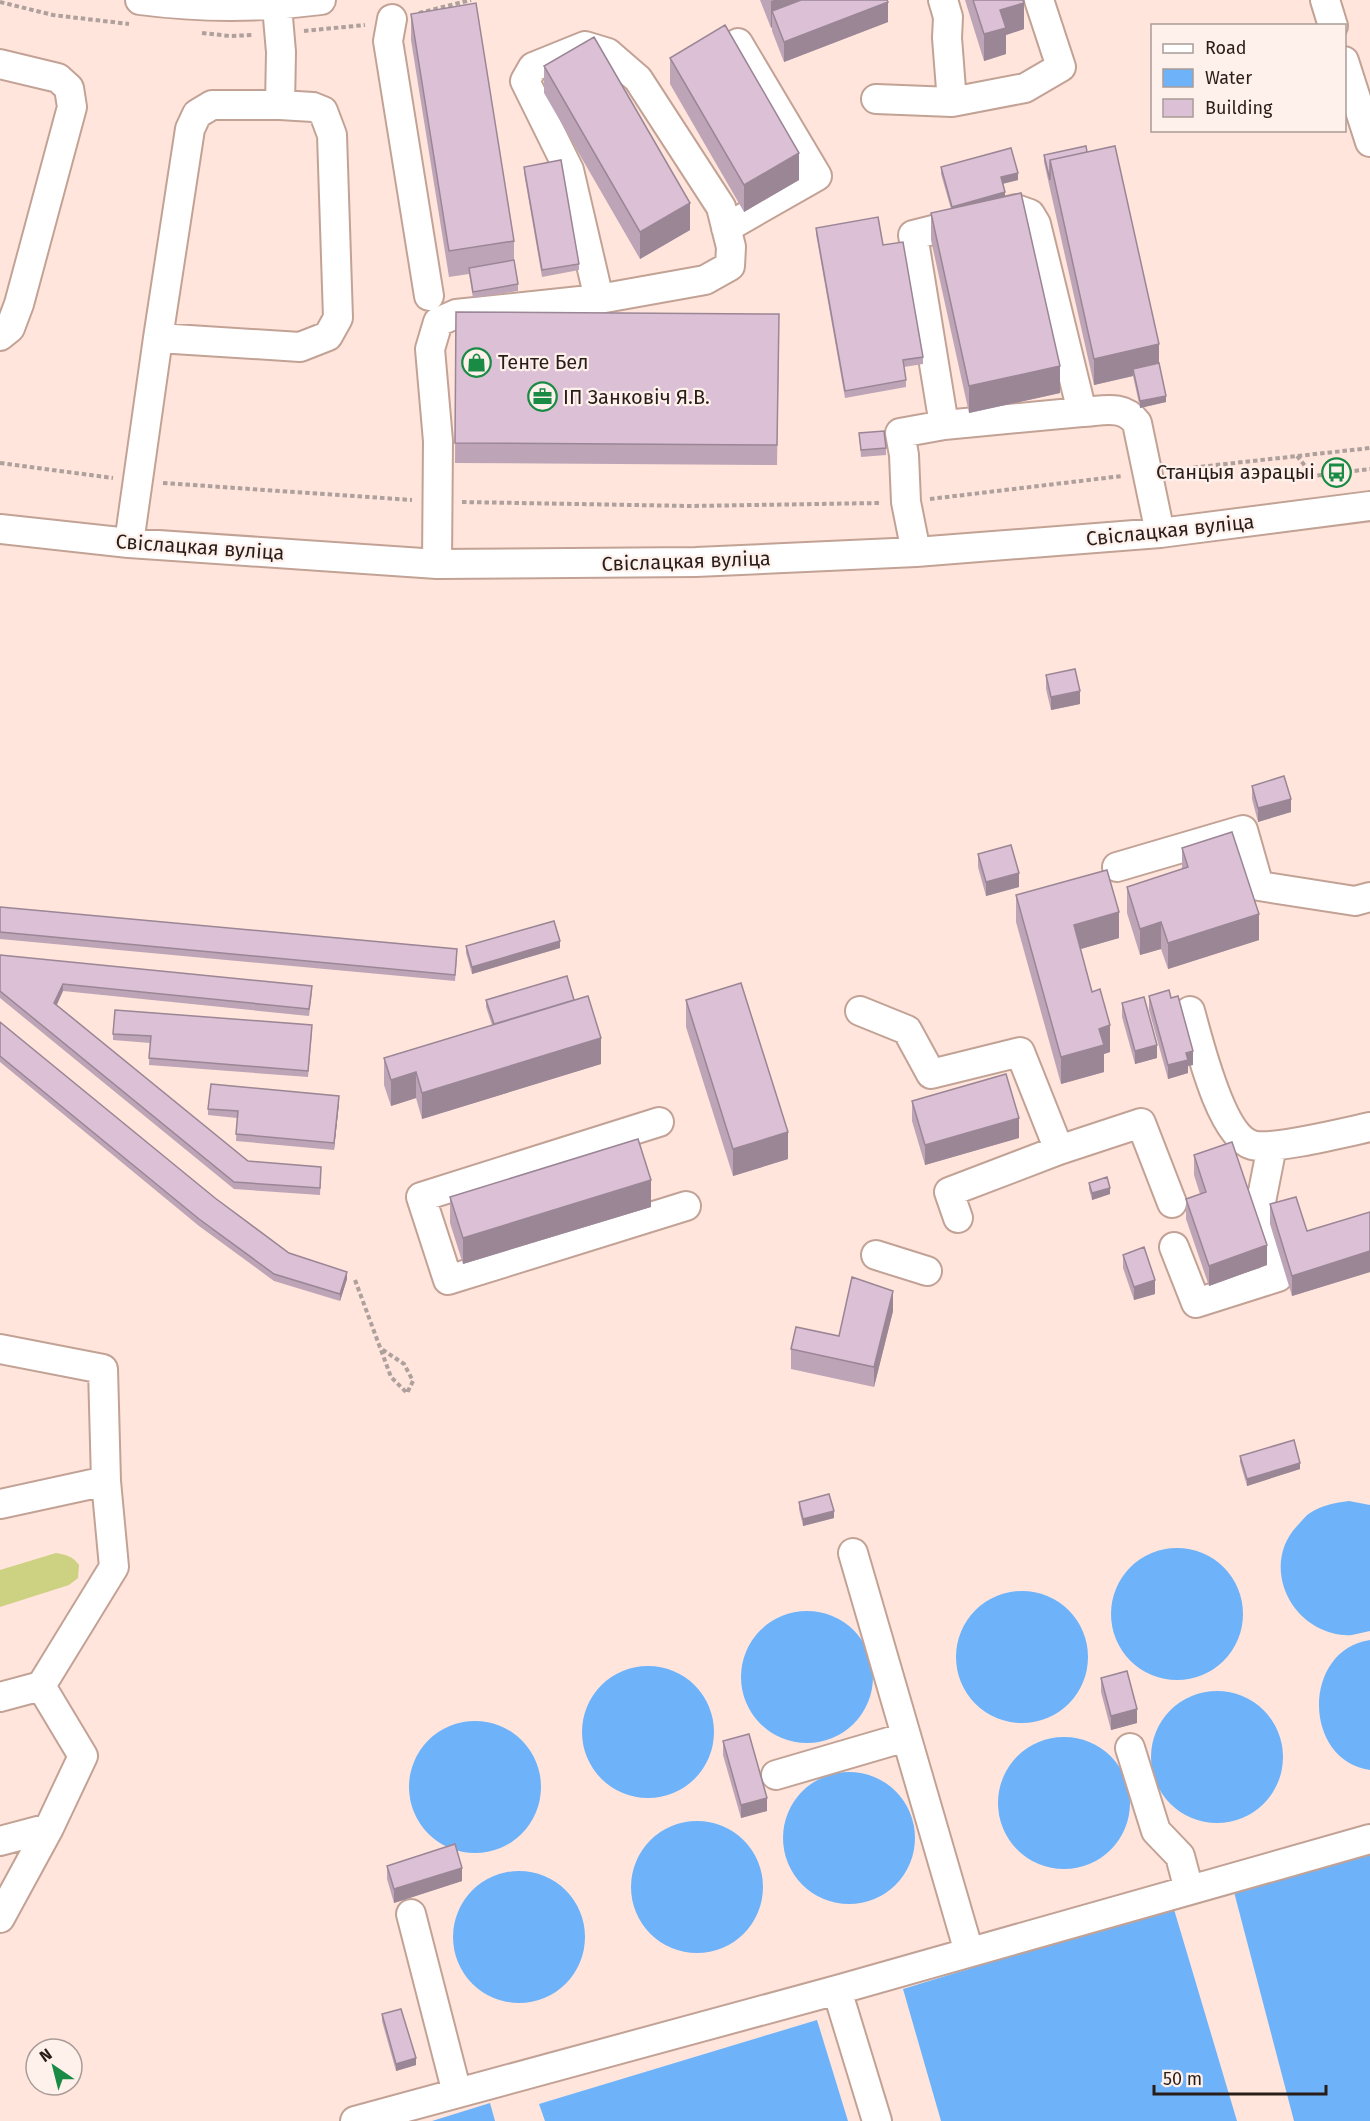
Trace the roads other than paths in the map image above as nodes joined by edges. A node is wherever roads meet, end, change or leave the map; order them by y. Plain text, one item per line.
1 (140, 0) edge
2 (321, 0) edge
3 (943, 0) edge
4 (1039, 0) edge
5 (1325, 0) edge
6 (277, 6) junction
7 (392, 19) dead end
8 (1332, 24) edge
9 (738, 43) edge
10 (0, 64) edge
11 (1346, 67) edge
12 (876, 99) dead end
13 (952, 102) junction
14 (280, 105) junction
15 (1370, 142) edge
16 (726, 228) junction
17 (429, 296) dead end
18 (599, 299) junction
19 (0, 336) edge
20 (158, 338) junction
21 (1082, 412) junction
22 (944, 425) junction
23 (1370, 506) edge
24 (0, 529) edge
25 (1160, 533) junction
26 (129, 543) junction
27 (916, 552) junction
28 (437, 564) junction
29 (1117, 867) dead end
30 (1370, 897) edge
31 (860, 1011) dead end
32 (1190, 1011) dead end
33 (659, 1122) dead end
34 (1370, 1127) edge
35 (1337, 1133) junction
36 (1272, 1146) junction
37 (1370, 1149) edge
38 (1059, 1150) junction
39 (1172, 1203) dead end
40 (686, 1206) dead end
41 (958, 1218) dead end
42 (1174, 1247) dead end
43 (876, 1256) dead end
44 (927, 1271) dead end
45 (0, 1349) edge
46 (106, 1481) junction
47 (0, 1504) edge
48 (853, 1553) dead end
49 (41, 1686) junction
50 (0, 1697) edge
51 (906, 1737) junction
52 (1130, 1748) dead end
53 (776, 1775) dead end
54 (49, 1828) junction
55 (1370, 1839) edge
56 (0, 1841) edge
57 (1190, 1890) junction
58 (411, 1914) dead end
59 (0, 1918) edge
60 (969, 1952) junction
61 (837, 1990) junction
62 (457, 2093) junction
63 (355, 2121) edge
64 (877, 2121) edge

1 - 6 street
2 - 6 street
3 - 13 street
4 - 13 street
5 - 8 street
6 - 14 street
7 - 17 street
9 - 16 street
10 - 19 street
11 - 15 street
12 - 13 street
14 - 20 street
14 - 20 street
16 - 18 street
16 - 18 street
18 - 28 street
20 - 26 street
21 - 22 street
21 - 22 street
21 - 25 street
22 - 27 street
23 - 25 street, Свіслацкая вуліца
24 - 26 street, Свіслацкая вуліца
25 - 27 street, Свіслацкая вуліца
26 - 28 street, Свіслацкая вуліца
27 - 28 street, Свіслацкая вуліца
29 - 30 street
31 - 38 street
32 - 36 street
33 - 40 street
34 - 35 street
35 - 36 street
35 - 37 street
36 - 42 street
38 - 39 street
38 - 41 street
43 - 44 street
45 - 46 street
46 - 47 street
46 - 49 street
48 - 51 street
49 - 50 street
49 - 54 street
51 - 53 street
51 - 60 street
52 - 57 street
54 - 56 street
54 - 59 street
55 - 57 street
57 - 60 street
58 - 62 street
60 - 61 street
61 - 62 street
61 - 64 street
62 - 63 street

